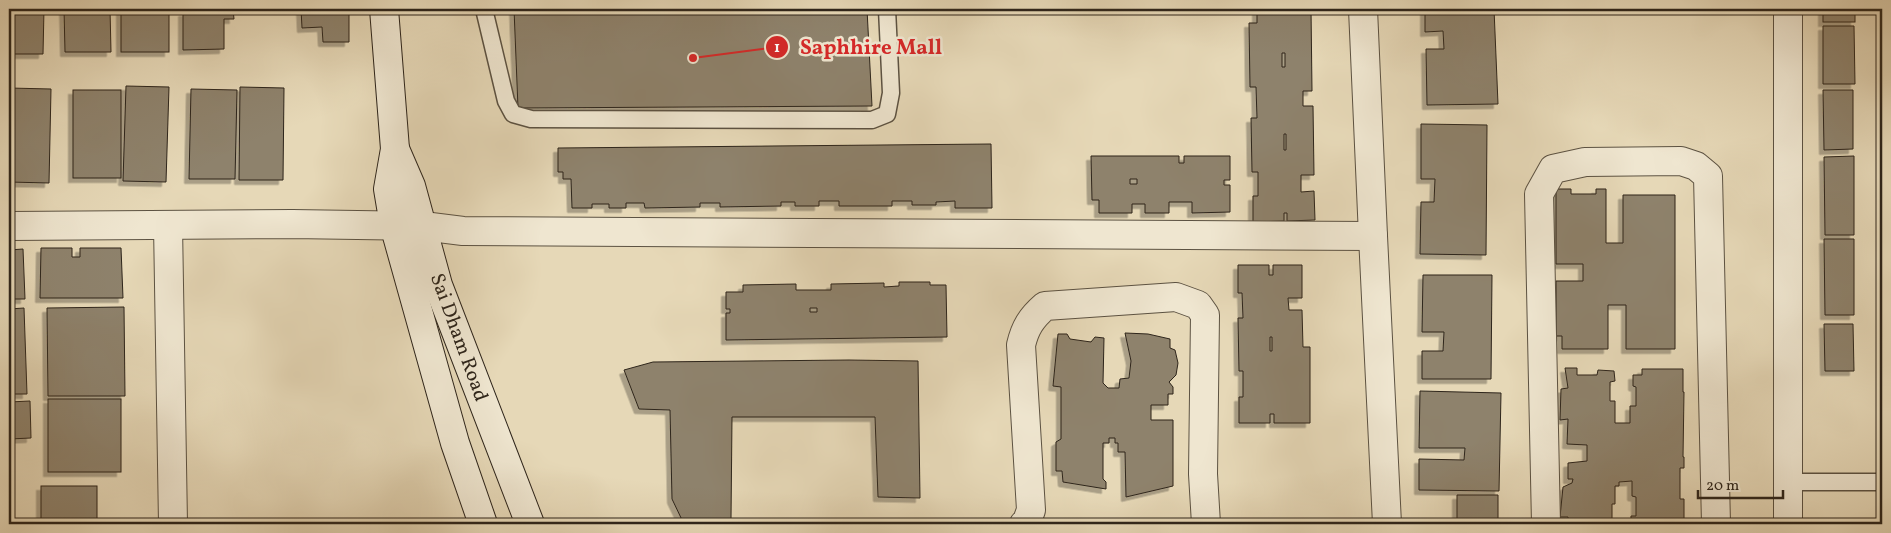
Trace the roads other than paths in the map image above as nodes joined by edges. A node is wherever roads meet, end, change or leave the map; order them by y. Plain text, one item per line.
1 (384, 9) edge
2 (484, 9) edge
3 (887, 9) edge
4 (1363, 9) edge
5 (1788, 9) edge
6 (395, 149) junction
7 (168, 225) junction
8 (394, 225) junction
9 (9, 226) edge
10 (423, 226) junction
11 (1373, 236) junction
12 (1788, 482) junction
13 (1882, 482) edge
14 (173, 524) edge
15 (483, 524) edge
16 (530, 524) edge
17 (1024, 524) edge
18 (1206, 524) edge
19 (1387, 524) edge
20 (1546, 524) edge
21 (1716, 524) edge
22 (1788, 524) edge

1 - 6 street, Sai Dham Road
2 - 3 lane
4 - 11 street
5 - 12 street
6 - 8 street, Sai Dham Road
6 - 10 street, Sai Dham Road
7 - 8 street
7 - 9 street
7 - 14 street
8 - 10 street
8 - 15 street, Sai Dham Road
10 - 11 street
10 - 16 street, Sai Dham Road
11 - 19 street
12 - 13 lane
12 - 22 street
17 - 18 street
20 - 21 street

